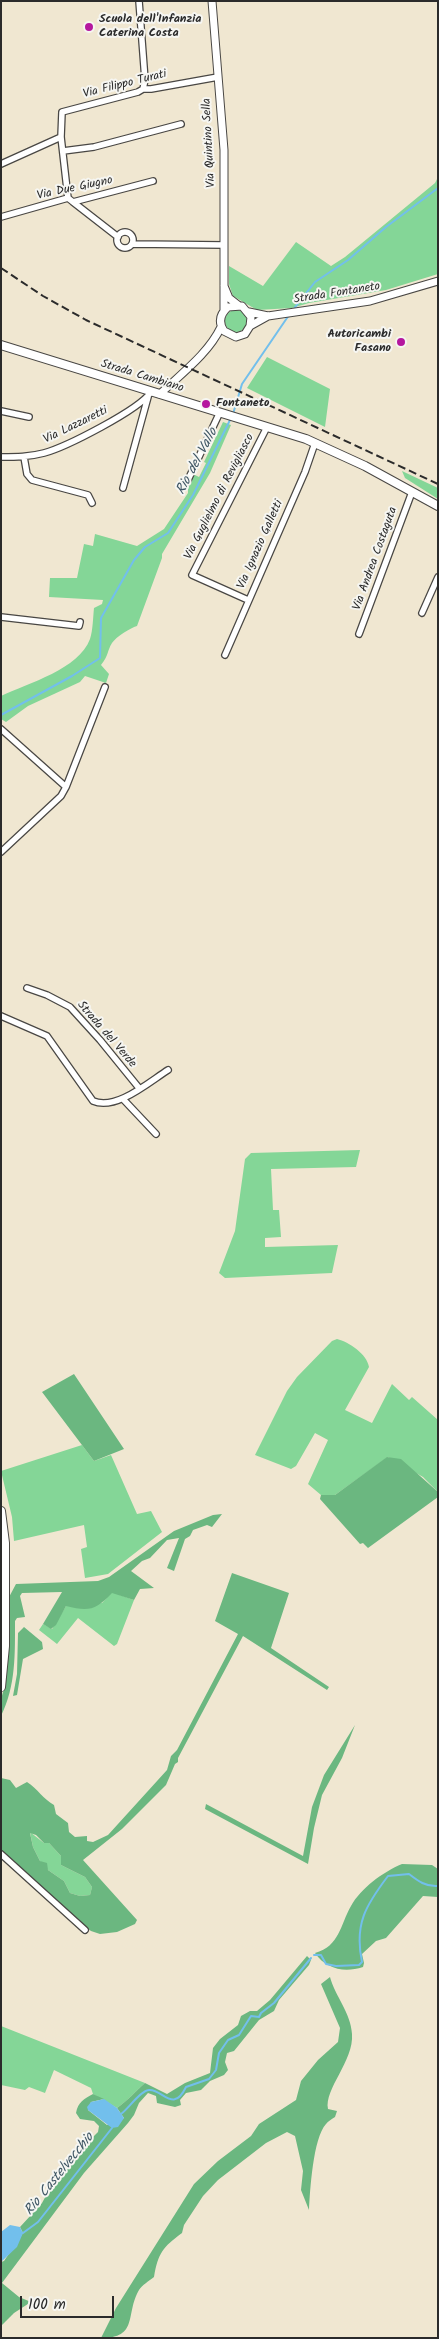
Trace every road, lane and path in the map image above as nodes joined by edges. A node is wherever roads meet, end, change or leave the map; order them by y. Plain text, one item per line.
1 (138, 1) edge
2 (212, 1) edge
3 (218, 77) junction
4 (143, 88) junction
5 (181, 124) dead end
6 (60, 137) junction
7 (63, 151) junction
8 (1, 164) edge
9 (153, 181) dead end
10 (70, 200) junction
11 (1, 217) edge
12 (118, 237) junction
13 (132, 244) junction
14 (224, 245) junction
15 (438, 281) edge
16 (223, 284) junction
17 (238, 305) junction
18 (224, 311) junction
19 (249, 312) junction
20 (268, 316) junction
21 (250, 326) junction
22 (221, 327) junction
23 (232, 336) junction
24 (1, 345) edge
25 (208, 348) junction
26 (149, 394) junction
27 (160, 394) junction
28 (1, 411) edge
29 (222, 413) junction
30 (28, 416) dead end
31 (267, 427) junction
32 (315, 443) junction
33 (1, 457) edge
34 (24, 457) junction
35 (187, 482) dead end
36 (123, 488) dead end
37 (412, 492) junction
38 (92, 503) dead end
39 (438, 506) edge
40 (438, 577) edge
41 (248, 600) junction
42 (422, 613) dead end
43 (1, 617) edge
44 (80, 622) dead end
45 (360, 634) dead end
46 (225, 655) dead end
47 (104, 688) dead end
48 (1, 729) edge
49 (66, 786) junction
50 (1, 852) edge
51 (27, 988) dead end
52 (1, 1016) edge
53 (168, 1070) dead end
54 (139, 1088) junction
55 (123, 1099) junction
56 (156, 1134) dead end
57 (1, 1510) edge
58 (1, 1687) edge
59 (1, 1854) edge
60 (85, 1930) dead end

1 - 4 street
2 - 3 street, Via Quintino Sella
3 - 4 street, Via Filippo Turati
3 - 14 street, Via Quintino Sella
4 - 6 street, Via Filippo Turati
5 - 7 street
6 - 7 street
6 - 8 street
7 - 10 street
9 - 10 street, Via Due Giugno
10 - 11 street, Via Due Giugno
10 - 12 street
12 - 13 street
12 - 13 street
13 - 14 street
14 - 16 street, Via Quintino Sella
15 - 20 street, Strada Fontaneto
16 - 17 street
16 - 18 street, Via Quintino Sella
17 - 18 street
17 - 19 street
18 - 22 street
19 - 20 street, Strada Fontaneto
19 - 21 street
20 - 21 street, Strada Fontaneto
21 - 23 street
22 - 23 street
22 - 25 street
23 - 25 street
24 - 26 main road, Strada Cambiano
25 - 27 street
26 - 27 main road, Strada Cambiano
26 - 34 street, Via Lazzaretti
26 - 36 street
27 - 29 main road, Strada Cambiano
28 - 30 street
29 - 31 main road, Strada Cambiano
29 - 35 street
31 - 32 main road, Strada Cambiano
31 - 41 street, Via Guglielmo di Revigliasco
32 - 37 main road, Strada Cambiano
32 - 41 street, Via Ignazio Galletti
33 - 34 street, Via Lazzaretti
34 - 38 street
37 - 39 main road, Strada Cambiano
37 - 45 street, Via Andrea Costaguta
40 - 42 street
41 - 46 street, Via Ignazio Galletti
43 - 44 street
47 - 49 street
48 - 49 street
49 - 50 street
51 - 54 street, Strada del Verde
52 - 55 street
53 - 54 street
54 - 55 street
55 - 56 street
57 - 58 main road
59 - 60 street

